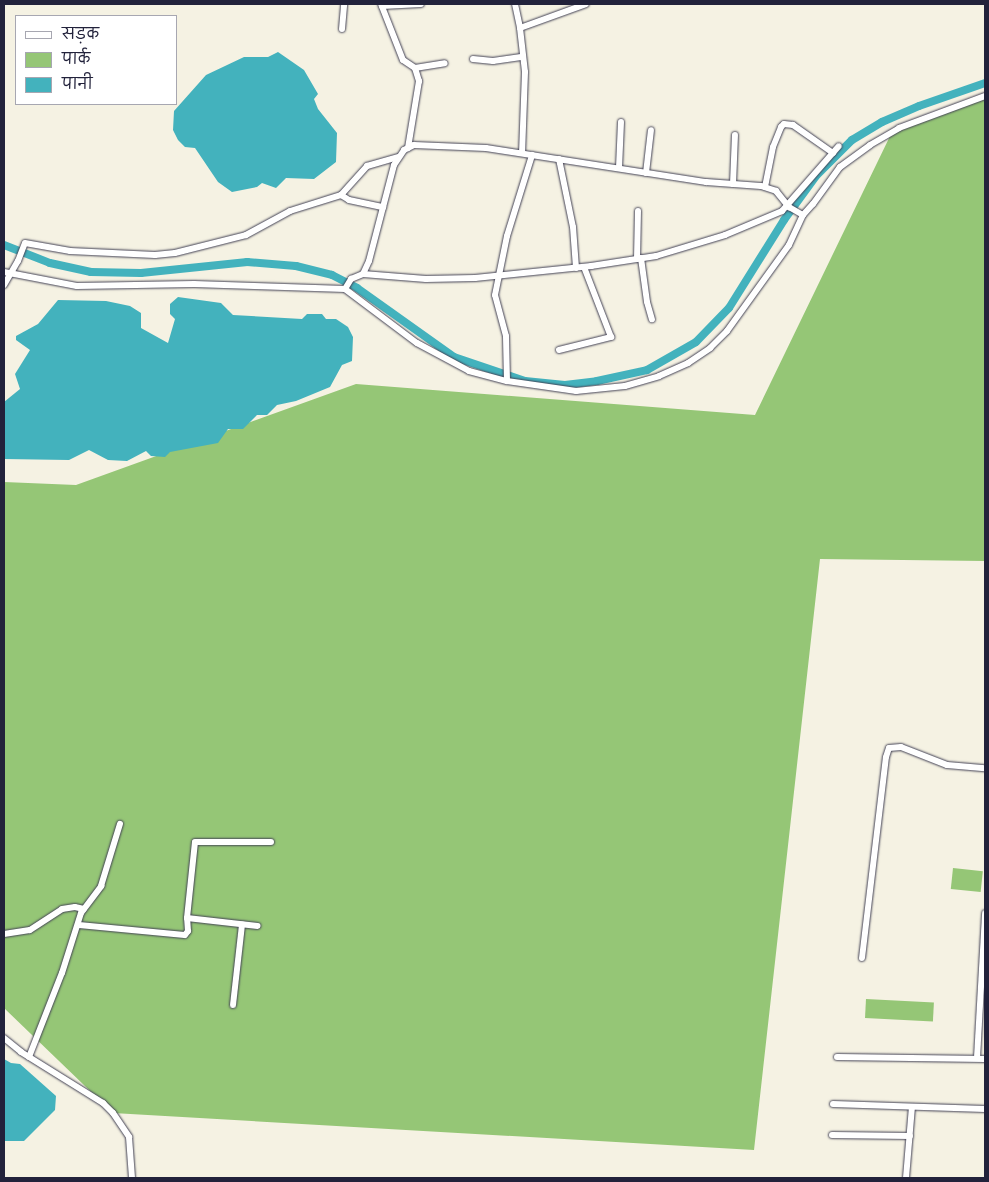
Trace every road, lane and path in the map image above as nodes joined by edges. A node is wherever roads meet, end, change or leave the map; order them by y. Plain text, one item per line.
1 (344, 4) edge
2 (421, 4) edge
3 (515, 4) edge
4 (586, 4) edge
5 (381, 5) edge
6 (520, 28) junction
7 (342, 29) dead end
8 (523, 57) junction
9 (473, 59) dead end
10 (445, 63) dead end
11 (415, 68) junction
12 (985, 96) edge
13 (621, 122) dead end
14 (651, 130) dead end
15 (735, 135) dead end
16 (839, 146) dead end
17 (408, 148) junction
18 (522, 153) junction
19 (833, 153) junction
20 (532, 155) junction
21 (398, 157) junction
22 (559, 159) junction
23 (619, 168) junction
24 (646, 173) junction
25 (733, 184) junction
26 (765, 187) junction
27 (341, 195) junction
28 (383, 207) junction
29 (790, 207) junction
30 (638, 211) dead end
31 (803, 215) junction
32 (639, 259) junction
33 (584, 267) junction
34 (576, 268) junction
35 (4, 272) edge
36 (12, 274) junction
37 (363, 274) junction
38 (498, 276) junction
39 (4, 284) edge
40 (347, 285) junction
41 (652, 320) dead end
42 (559, 350) dead end
43 (507, 377) junction
44 (985, 768) edge
45 (120, 824) dead end
46 (271, 842) dead end
47 (84, 909) junction
48 (985, 913) edge
49 (187, 918) junction
50 (79, 925) junction
51 (242, 925) junction
52 (258, 926) dead end
53 (4, 934) edge
54 (862, 958) dead end
55 (233, 1005) dead end
56 (4, 1038) edge
57 (29, 1057) junction
58 (837, 1057) dead end
59 (977, 1058) junction
60 (985, 1059) edge
61 (833, 1104) dead end
62 (912, 1107) junction
63 (985, 1109) edge
64 (832, 1135) dead end
65 (910, 1136) junction
66 (132, 1178) edge
67 (906, 1178) edge

1 - 7 street
2 - 5 street
3 - 6 street
4 - 6 street
5 - 11 street
6 - 8 street
8 - 9 street
8 - 18 street
10 - 11 street
11 - 17 street
12 - 31 street
13 - 23 street
14 - 24 street
15 - 25 street
16 - 19 street
17 - 18 street
17 - 21 street
18 - 20 street
19 - 26 street
19 - 29 street
20 - 22 street
20 - 38 street
21 - 27 street
21 - 28 street
22 - 23 street
22 - 34 street
23 - 24 street
24 - 25 street
25 - 26 street
26 - 29 street
27 - 28 street
27 - 36 street
28 - 37 street
29 - 31 street
29 - 32 street
30 - 32 street
31 - 43 street
32 - 33 street
32 - 41 street
33 - 34 street
33 - 42 street
34 - 38 street
35 - 36 street
36 - 39 street
36 - 40 street
37 - 38 street
37 - 40 street
38 - 43 street
40 - 43 street
44 - 54 street
45 - 47 street
46 - 49 street
47 - 50 street
47 - 53 street
48 - 59 street
49 - 50 street
49 - 51 street
50 - 57 street
51 - 52 street
51 - 55 street
56 - 57 street
57 - 66 street
58 - 59 street
59 - 60 street
61 - 62 street
62 - 63 street
62 - 65 street
64 - 65 street
65 - 67 street

